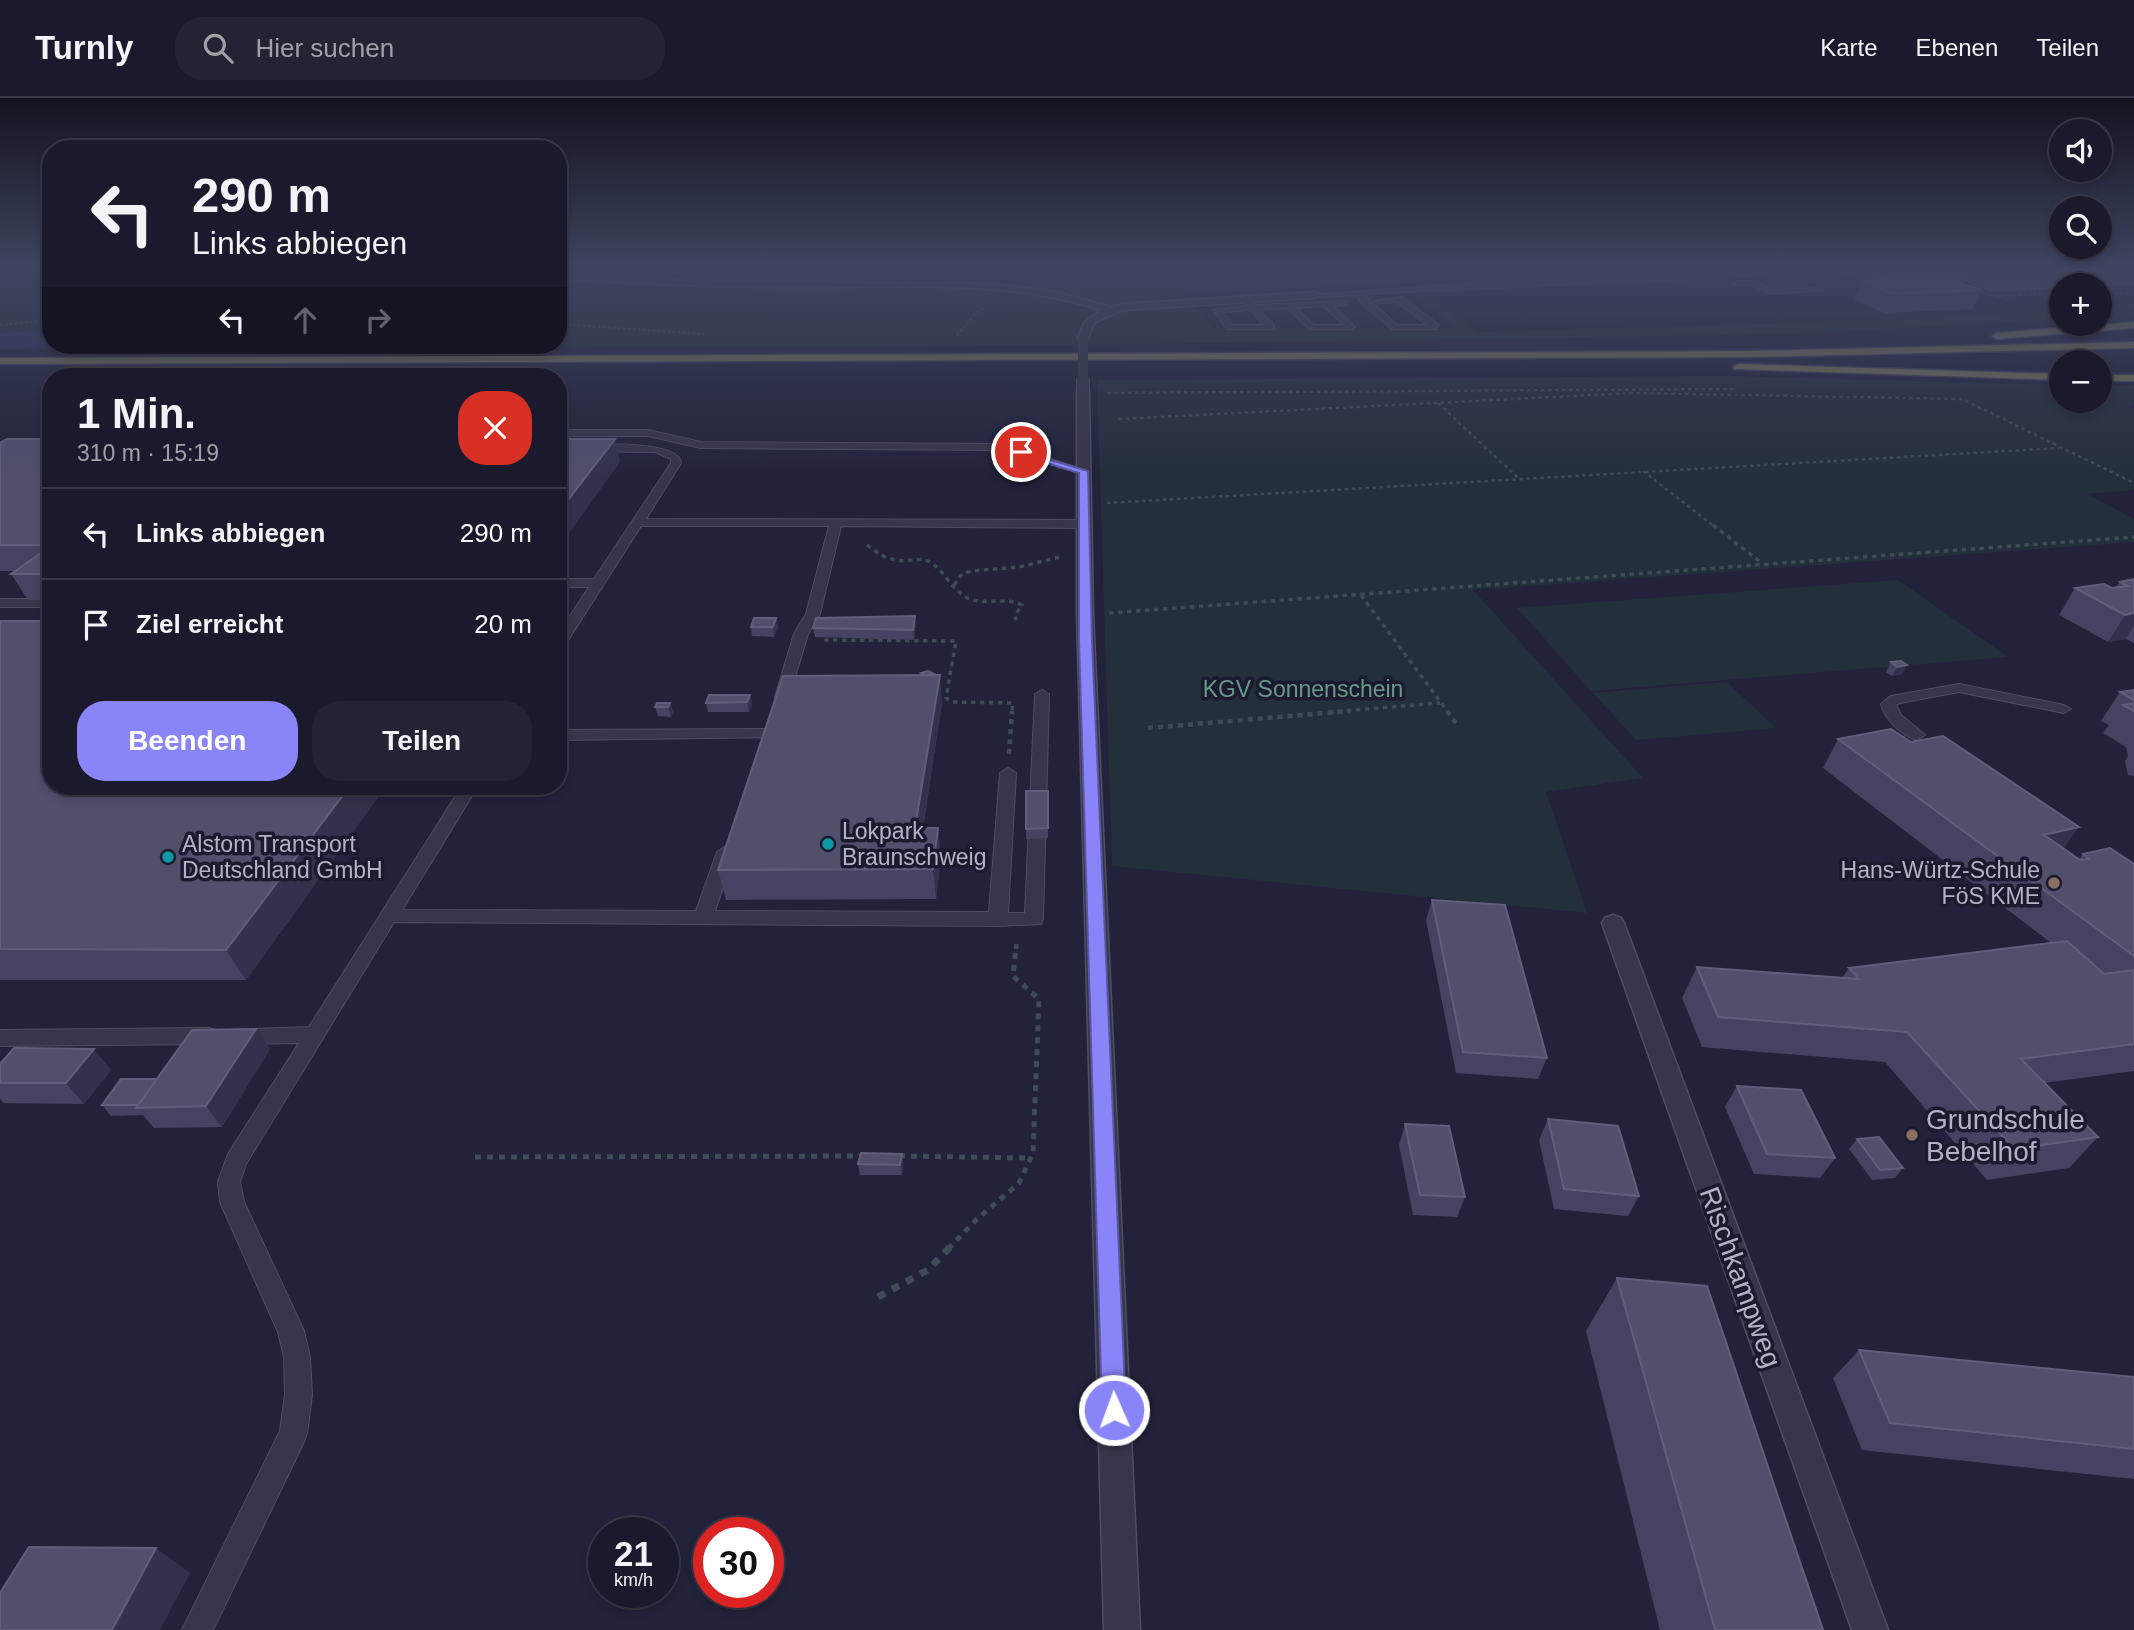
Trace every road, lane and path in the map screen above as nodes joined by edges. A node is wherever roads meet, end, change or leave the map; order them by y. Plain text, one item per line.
1 (1083, 336) edge
2 (1984, 336) edge
3 (2134, 345) edge
4 (1591, 355) junction
5 (2134, 355) edge
6 (0, 361) edge
7 (1662, 364) junction
8 (1716, 366) dead end
9 (1730, 367) dead end
10 (567, 369) edge
11 (0, 372) edge
12 (42, 372) edge
13 (2049, 377) edge
14 (2112, 378) edge
15 (2134, 378) edge
16 (1740, 389) dead end
17 (1083, 392) junction
18 (1914, 393) dead end
19 (1967, 394) dead end
20 (1438, 403) junction
21 (1119, 419) dead end
22 (567, 433) edge
23 (567, 447) edge
24 (2060, 448) junction
25 (1083, 471) junction
26 (1643, 471) junction
27 (1519, 479) junction
28 (2134, 483) edge
29 (1083, 514) junction
30 (636, 522) junction
31 (836, 523) junction
32 (2134, 537) edge
33 (830, 547) junction
34 (1084, 557) junction
35 (1763, 565) junction
36 (567, 583) edge
37 (598, 583) junction
38 (954, 585) junction
39 (1361, 595) junction
40 (0, 603) edge
41 (42, 603) edge
42 (1085, 614) junction
43 (1016, 621) dead end
44 (567, 626) edge
45 (800, 640) junction
46 (933, 693) edge
47 (947, 693) junction
48 (1042, 694) dead end
49 (1440, 703) junction
50 (2064, 709) dead end
51 (773, 722) junction
52 (1459, 727) dead end
53 (1147, 728) dead end
54 (567, 734) edge
55 (1917, 735) dead end
56 (762, 752) edge
57 (1007, 773) joint
58 (464, 795) edge
59 (730, 842) edge
60 (388, 916) junction
61 (703, 918) junction
62 (998, 920) junction
63 (1018, 920) junction
64 (1613, 923) dead end
65 (313, 1035) junction
66 (0, 1038) edge
67 (872, 1156) edge
68 (885, 1156) edge
69 (475, 1157) dead end
70 (1031, 1158) junction
71 (878, 1297) dead end
72 (197, 1630) edge
73 (1122, 1630) edge
74 (1870, 1630) edge

1 - 17 street, bridge
2 - 4 highway
3 - 4 highway
4 - 6 highway
5 - 7 highway
7 - 8 highway
7 - 10 highway
9 - 13 highway
11 - 12 highway
14 - 15 highway
16 - 17 path
17 - 25 street
18 - 19 path
20 - 21 path
20 - 24 path
20 - 27 path
22 - 25 lane
23 - 30 lane
24 - 26 path
24 - 28 path
25 - 29 street
26 - 27 path
26 - 35 path
27 - 29 path
29 - 31 lane
29 - 34 street
30 - 31 lane
30 - 37 lane
31 - 33 lane
32 - 35 path
33 - 38 path
33 - 45 lane
34 - 38 path
34 - 42 street
35 - 39 path
36 - 37 lane
37 - 44 lane
38 - 43 path
39 - 42 path
39 - 49 path
40 - 41 lane
42 - 73 street
45 - 47 path
45 - 51 lane
46 - 47 path
47 - 57 path
48 - 63 lane
49 - 52 path
49 - 53 path
50 - 55 lane
51 - 54 lane
51 - 56 lane
57 - 62 lane
58 - 60 lane
59 - 61 lane
60 - 61 lane
60 - 65 lane
61 - 62 lane
62 - 63 lane
63 - 70 path
64 - 74 street, Rischkampweg
65 - 66 lane
65 - 72 lane
67 - 69 path
68 - 70 path
70 - 71 path

